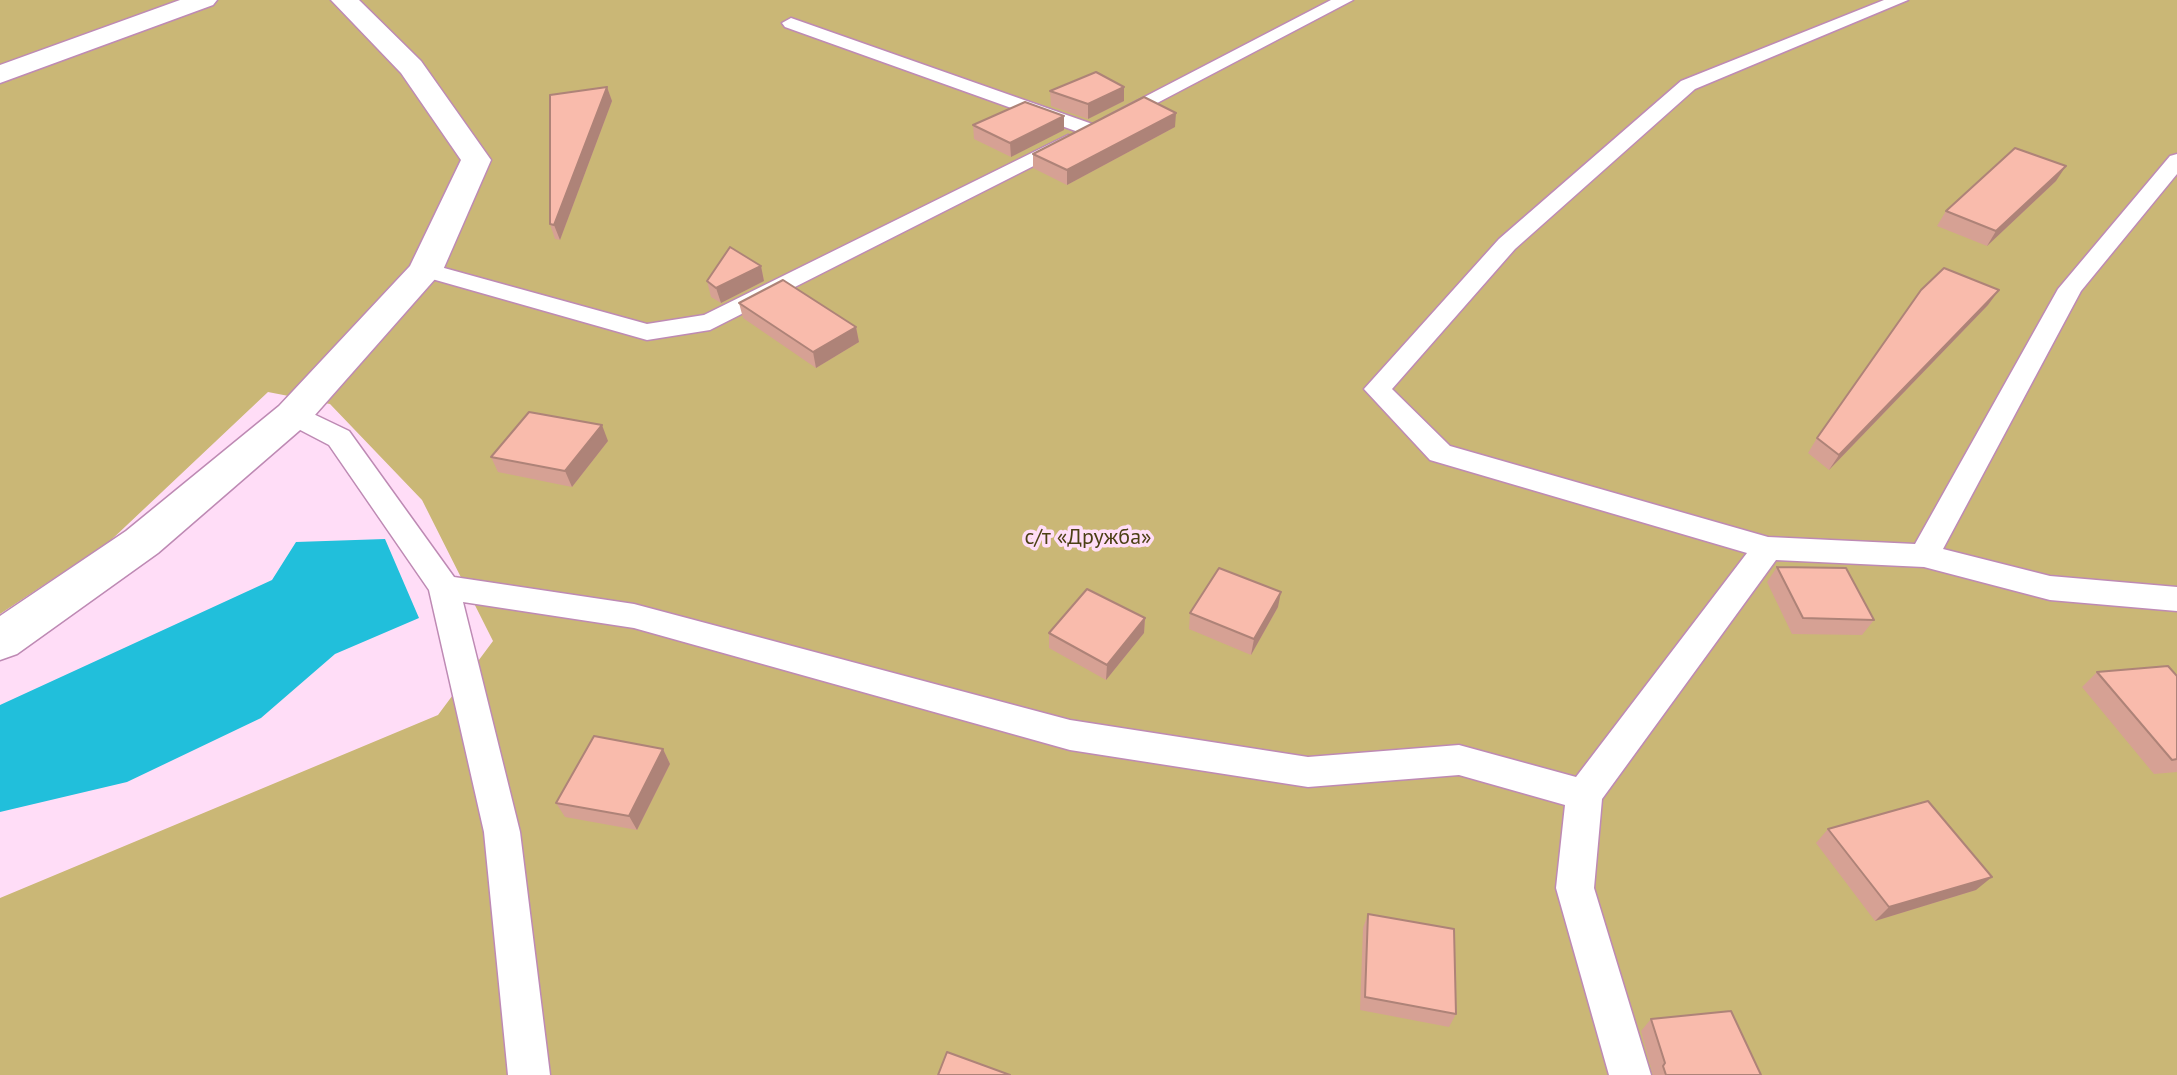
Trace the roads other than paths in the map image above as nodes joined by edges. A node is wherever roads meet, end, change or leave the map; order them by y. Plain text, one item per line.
1 (344, 0) edge
2 (1344, 0) edge
3 (1899, 0) edge
4 (189, 1) edge
5 (791, 23) dead end
6 (0, 75) edge
7 (1091, 130) junction
8 (2177, 160) edge
9 (426, 270) junction
10 (293, 415) junction
11 (1768, 548) junction
12 (1924, 556) junction
13 (444, 587) junction
14 (2177, 599) edge
15 (0, 641) edge
16 (1584, 795) junction
17 (529, 1075) edge
18 (1630, 1075) edge

1 - 9 street
2 - 7 lane
3 - 11 lane
4 - 6 street
5 - 7 lane
7 - 9 lane
8 - 12 lane
9 - 10 street
10 - 13 lane
10 - 15 street
11 - 12 lane
11 - 16 lane
12 - 14 lane
13 - 16 lane
13 - 17 lane
16 - 18 lane

